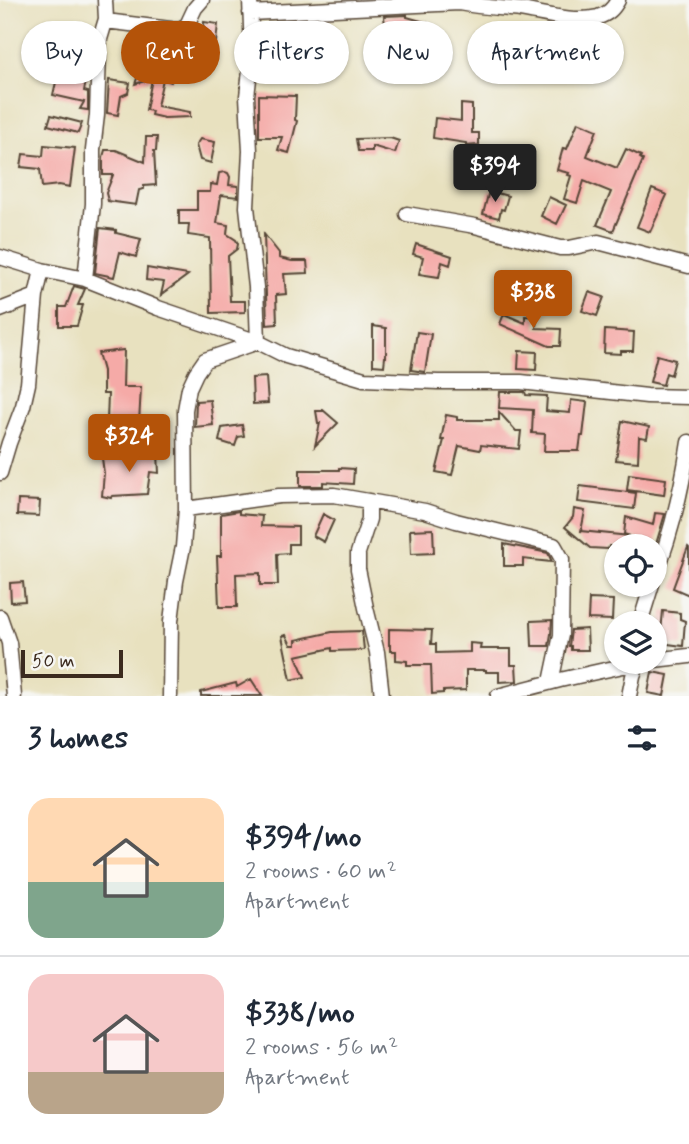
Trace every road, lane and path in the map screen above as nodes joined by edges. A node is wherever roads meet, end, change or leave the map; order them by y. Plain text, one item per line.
1 (104, 0) edge
2 (202, 0) edge
3 (618, 0) edge
4 (250, 7) edge
5 (106, 21) edge
6 (107, 21) edge
7 (98, 84) edge
8 (407, 214) dead end
9 (0, 257) edge
10 (689, 265) edge
11 (42, 270) junction
12 (85, 279) junction
13 (36, 296) junction
14 (0, 310) edge
15 (258, 342) junction
16 (689, 397) edge
17 (689, 442) edge
18 (0, 473) edge
19 (369, 500) junction
20 (186, 509) junction
21 (667, 543) edge
22 (0, 617) edge
23 (689, 656) edge
24 (667, 659) edge
25 (604, 670) edge
26 (634, 674) edge
27 (551, 682) junction
28 (505, 695) edge
29 (14, 696) edge
30 (170, 696) edge
31 (382, 696) edge
32 (629, 696) edge

1 - 5 street
2 - 6 street
3 - 4 street
4 - 15 street
7 - 12 street
8 - 10 street
9 - 11 street
11 - 12 street
11 - 13 street
12 - 15 street
13 - 14 street
13 - 18 street
15 - 16 street
15 - 20 street
17 - 21 street
19 - 20 street
19 - 27 street
19 - 31 street
20 - 30 street
22 - 29 street
23 - 24 street
25 - 27 street
26 - 32 street
27 - 28 street

